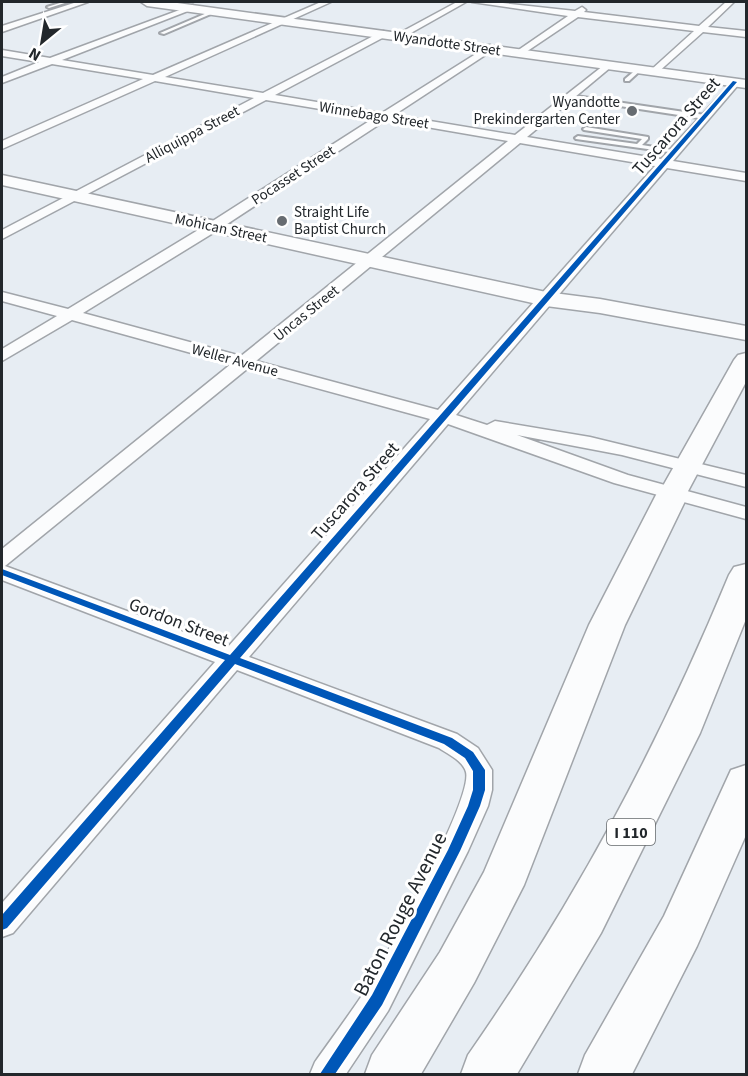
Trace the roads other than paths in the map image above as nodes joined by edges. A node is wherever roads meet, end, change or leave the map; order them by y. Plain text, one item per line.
1 (66, 2) edge
2 (84, 2) edge
3 (147, 2) edge
4 (327, 2) edge
5 (462, 2) edge
6 (476, 2) edge
7 (596, 2) edge
8 (730, 2) edge
9 (188, 5) edge
10 (49, 8) dead end
11 (216, 11) junction
12 (577, 14) junction
13 (284, 20) junction
14 (2, 29) edge
15 (701, 29) junction
16 (162, 33) dead end
17 (383, 34) junction
18 (747, 34) edge
19 (399, 36) junction
20 (490, 48) junction
21 (520, 52) junction
22 (2, 53) edge
23 (49, 61) junction
24 (608, 64) junction
25 (640, 69) junction
26 (656, 71) junction
27 (151, 78) junction
28 (2, 80) edge
29 (627, 80) dead end
30 (741, 83) edge
31 (262, 97) junction
32 (569, 97) junction
33 (383, 117) junction
34 (705, 117) junction
35 (586, 129) dead end
36 (578, 138) dead end
37 (518, 139) junction
38 (2, 145) edge
39 (639, 145) junction
40 (671, 157) junction
41 (747, 177) edge
42 (2, 180) edge
43 (76, 196) junction
44 (213, 226) junction
45 (2, 235) edge
46 (370, 261) junction
47 (2, 296) edge
48 (546, 299) junction
49 (67, 314) junction
50 (747, 333) edge
51 (747, 354) edge
52 (2, 356) edge
53 (747, 360) edge
54 (245, 363) junction
55 (442, 417) junction
56 (468, 424) junction
57 (681, 480) junction
58 (747, 481) edge
59 (747, 513) edge
60 (2, 560) edge
61 (2, 572) edge
62 (747, 575) edge
63 (231, 658) junction
64 (475, 762) joint
65 (747, 782) edge
66 (2, 924) edge
67 (327, 1074) edge
68 (392, 1074) edge
69 (487, 1074) edge
70 (604, 1074) edge

1 - 10 lane
2 - 14 street
3 - 9 street, Wyandotte Street
4 - 13 street
5 - 19 street
6 - 12 street
7 - 12 street
8 - 15 street
9 - 11 street, Wyandotte Street
9 - 23 street
11 - 13 street, Wyandotte Street
11 - 16 lane
12 - 15 street
12 - 21 street
13 - 17 street, Wyandotte Street
13 - 27 street
15 - 18 street
15 - 26 street
17 - 19 street, Wyandotte Street
17 - 31 street, Alliquippa Street
19 - 20 street, Wyandotte Street
20 - 21 street, Wyandotte Street
20 - 33 street, Pocasset Street
21 - 24 street, Wyandotte Street
22 - 23 street, Winnebago Street
23 - 27 street, Winnebago Street
23 - 28 street
24 - 25 street, Wyandotte Street
24 - 32 street, Uncas Street
25 - 26 street, Wyandotte Street
25 - 29 lane
26 - 30 street, Wyandotte Street
27 - 31 street, Winnebago Street
27 - 38 street
30 - 34 street, Tuscarora Street
31 - 33 street, Winnebago Street
31 - 43 street, Alliquippa Street
32 - 34 lane
32 - 37 street, Uncas Street
33 - 37 street, Winnebago Street
33 - 44 street, Pocasset Street
34 - 40 street, Tuscarora Street
35 - 39 lane
36 - 39 lane
37 - 40 street, Winnebago Street
37 - 46 street, Uncas Street
39 - 40 lane
40 - 41 street, Winnebago Street
40 - 48 street, Tuscarora Street
42 - 43 street, Mohican Street
43 - 44 street, Mohican Street
43 - 45 street, Alliquippa Street
44 - 46 street, Mohican Street
44 - 49 street, Pocasset Street
46 - 48 street, Mohican Street
46 - 54 street, Uncas Street
47 - 49 street, Weller Avenue
48 - 50 street, Mohican Street
48 - 51 street, Mohican Street
48 - 55 street, Tuscarora Street
49 - 52 street, Pocasset Street
49 - 54 street, Weller Avenue
53 - 57 street
54 - 55 street, Weller Avenue
54 - 60 street, Uncas Street
55 - 56 street, Weller Avenue
55 - 63 street, Tuscarora Street
56 - 57 street, Weller Avenue
56 - 57 street, Weller Avenue
57 - 58 street, Weller Avenue
57 - 59 street, Weller Avenue
57 - 68 highway
61 - 63 street, Gordon Street
62 - 69 highway, I 110
63 - 64 street, Gordon Street
63 - 66 street, Tuscarora Street
64 - 67 street, Baton Rouge Avenue
65 - 70 highway

